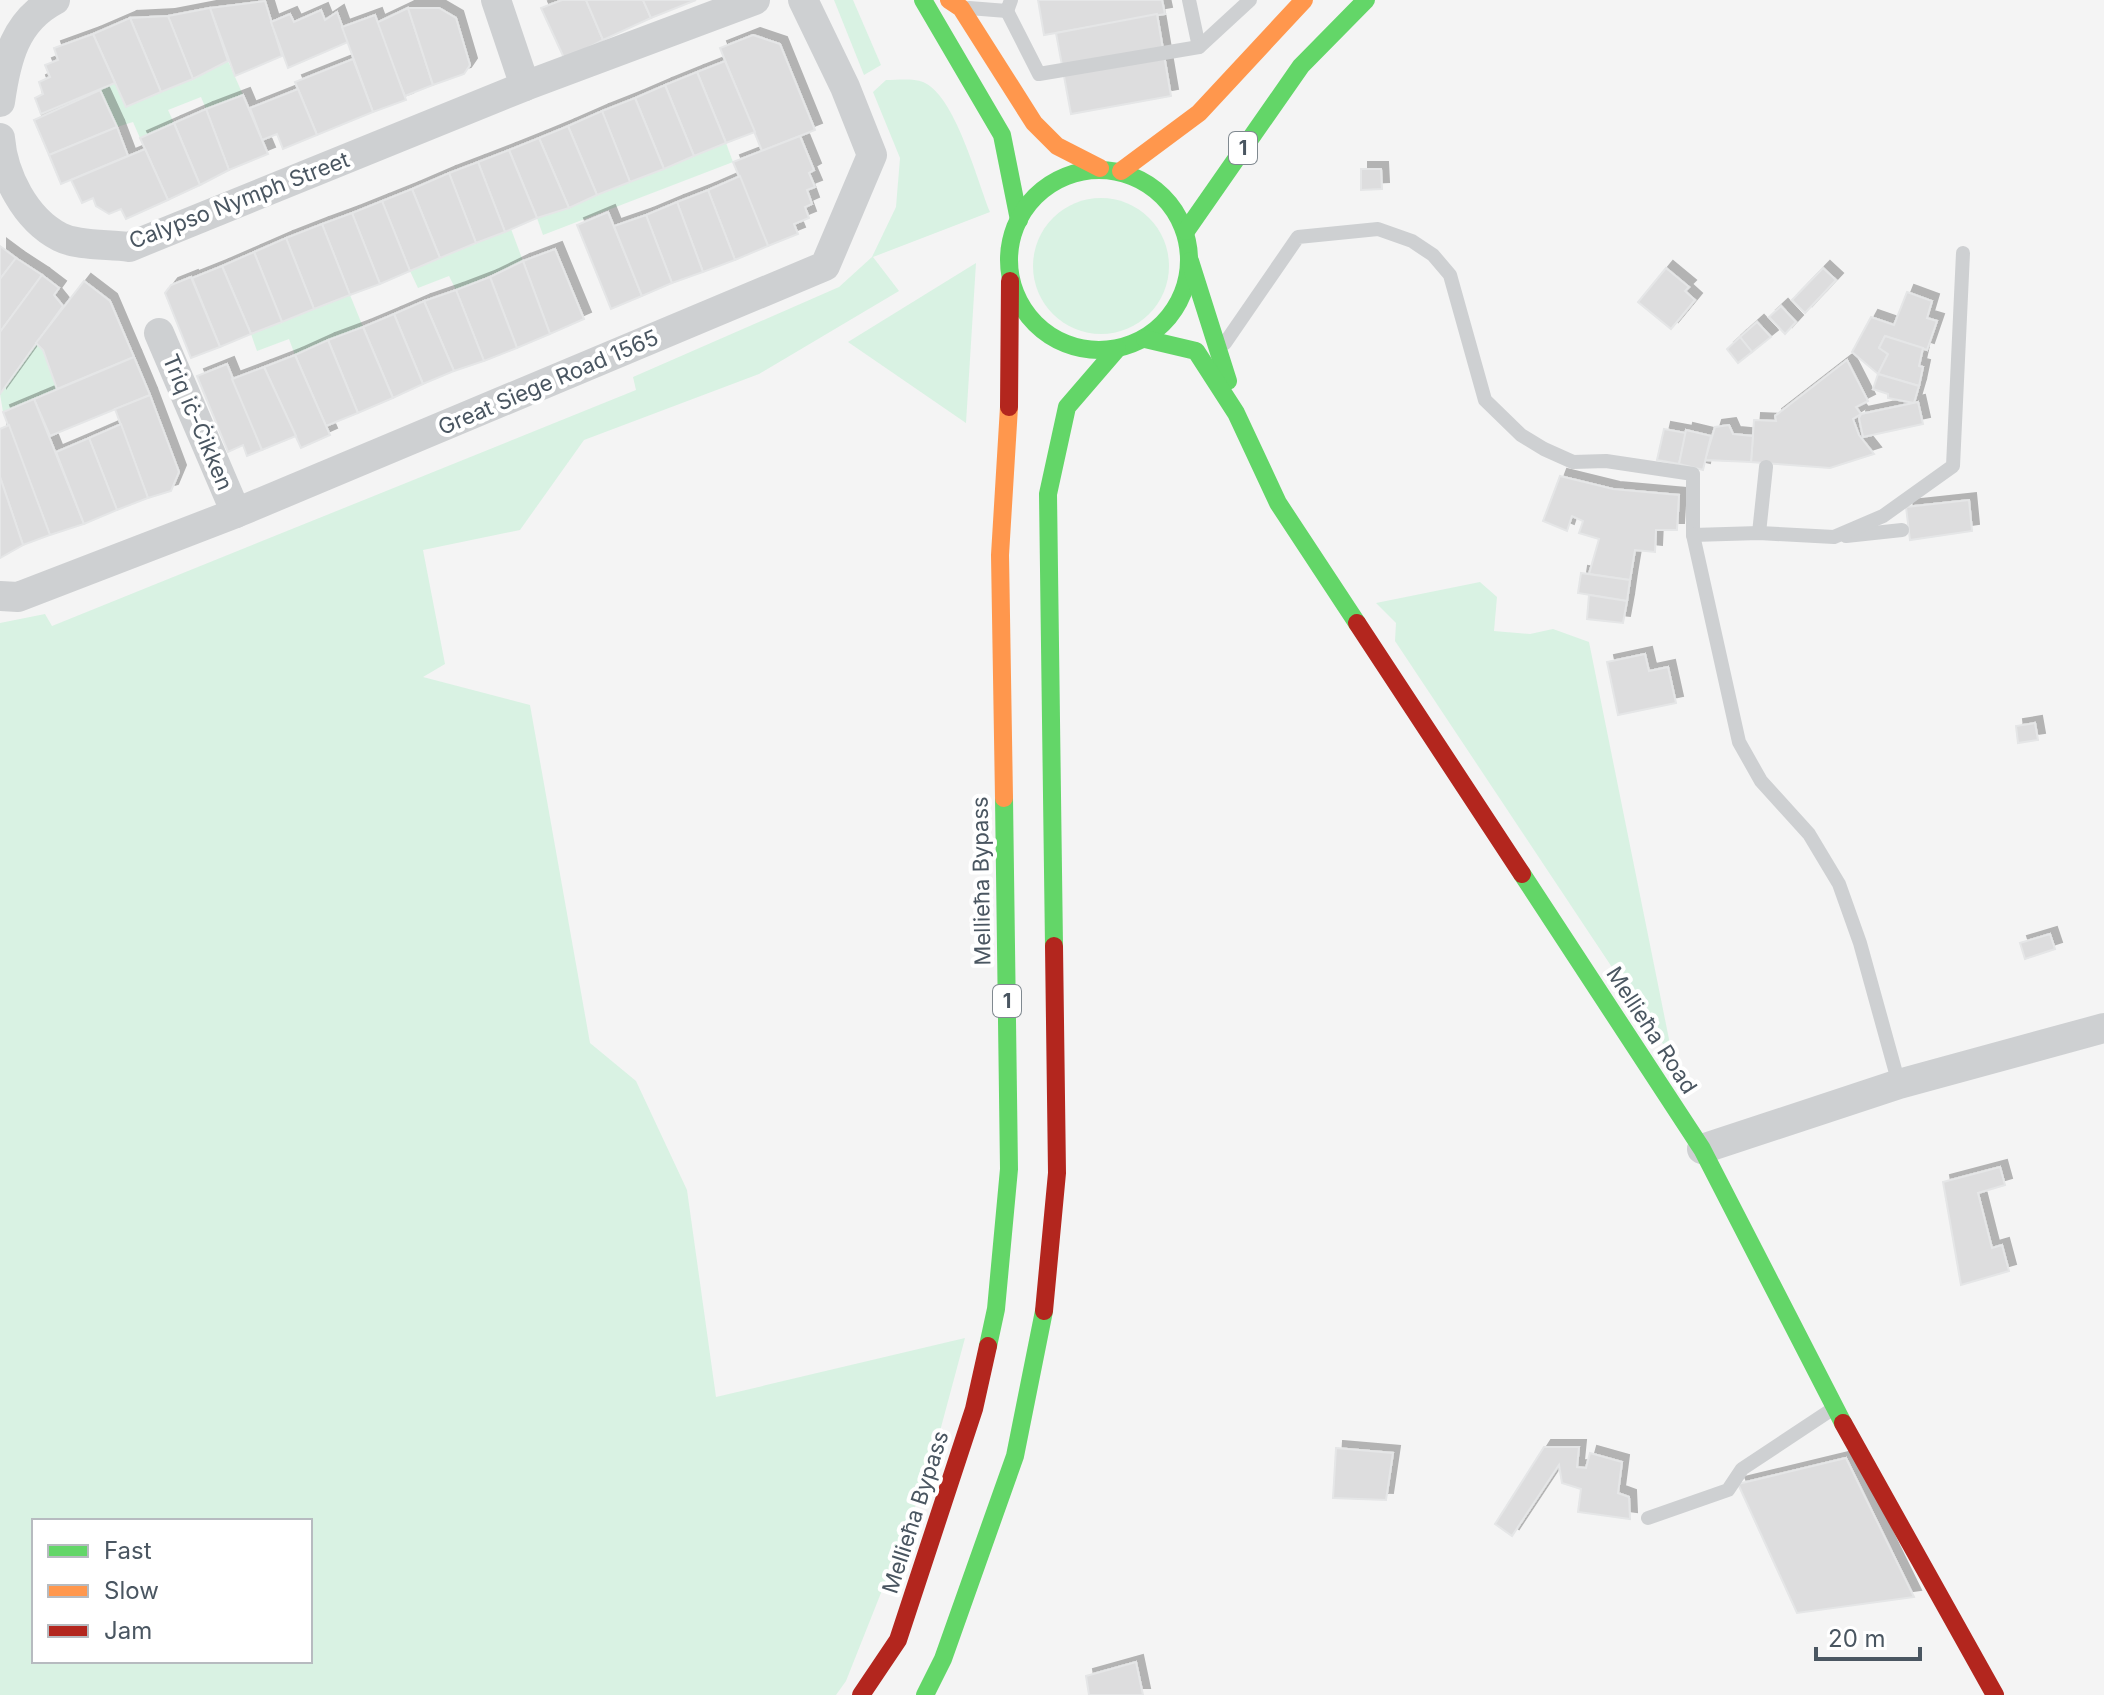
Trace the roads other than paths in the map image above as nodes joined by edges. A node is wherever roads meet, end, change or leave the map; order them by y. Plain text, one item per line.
1 (55, 0) edge
2 (496, 0) edge
3 (755, 0) edge
4 (803, 0) edge
5 (923, 0) edge
6 (1189, 0) edge
7 (1250, 0) edge
8 (1304, 0) edge
9 (1366, 0) edge
10 (955, 4) edge
11 (1009, 6) edge
12 (1199, 47) junction
13 (525, 86) junction
14 (0, 102) edge
15 (0, 138) edge
16 (1100, 168) junction
17 (1121, 171) junction
18 (1019, 220) junction
19 (1186, 231) junction
20 (1963, 253) dead end
21 (1190, 261) junction
22 (1010, 281) junction
23 (159, 333) dead end
24 (1145, 339) junction
25 (1117, 349) junction
26 (1220, 350) junction
27 (1236, 413) junction
28 (1766, 467) dead end
29 (236, 513) junction
30 (1902, 530) dead end
31 (1759, 533) junction
32 (1693, 535) junction
33 (1834, 537) junction
34 (0, 596) edge
35 (2104, 1028) edge
36 (1899, 1084) junction
37 (1702, 1149) junction
38 (1834, 1408) junction
39 (1648, 1518) dead end
40 (861, 1695) edge
41 (925, 1695) edge
42 (1995, 1695) edge

1 - 14 street
2 - 13 street
3 - 13 street, Calypso Nymph Street
4 - 29 street, Great Siege Road 1565
5 - 18 main road
6 - 12 lane
7 - 12 lane
8 - 17 main road
9 - 19 main road, 1
10 - 11 lane
10 - 16 main road
11 - 12 lane
13 - 15 street, Calypso Nymph Street
16 - 17 main road
16 - 18 main road
17 - 19 main road
18 - 22 main road
19 - 21 main road
20 - 33 lane
21 - 24 main road
21 - 26 main road, Mellieħa Road
22 - 25 main road
22 - 40 main road, Mellieħa Bypass / 1
23 - 29 street, Triq iċ-Ċikken
24 - 25 main road
24 - 27 main road, Mellieħa Road
25 - 41 main road, 1
26 - 27 main road, Mellieħa Road
26 - 32 lane
27 - 37 main road, Mellieħa Road
28 - 31 lane
29 - 34 street, Great Siege Road 1565
30 - 33 lane
31 - 32 lane
31 - 33 lane
32 - 36 lane
35 - 36 street
36 - 37 street
37 - 38 main road, Mellieħa Road
38 - 39 lane
38 - 42 main road, Mellieħa Road

